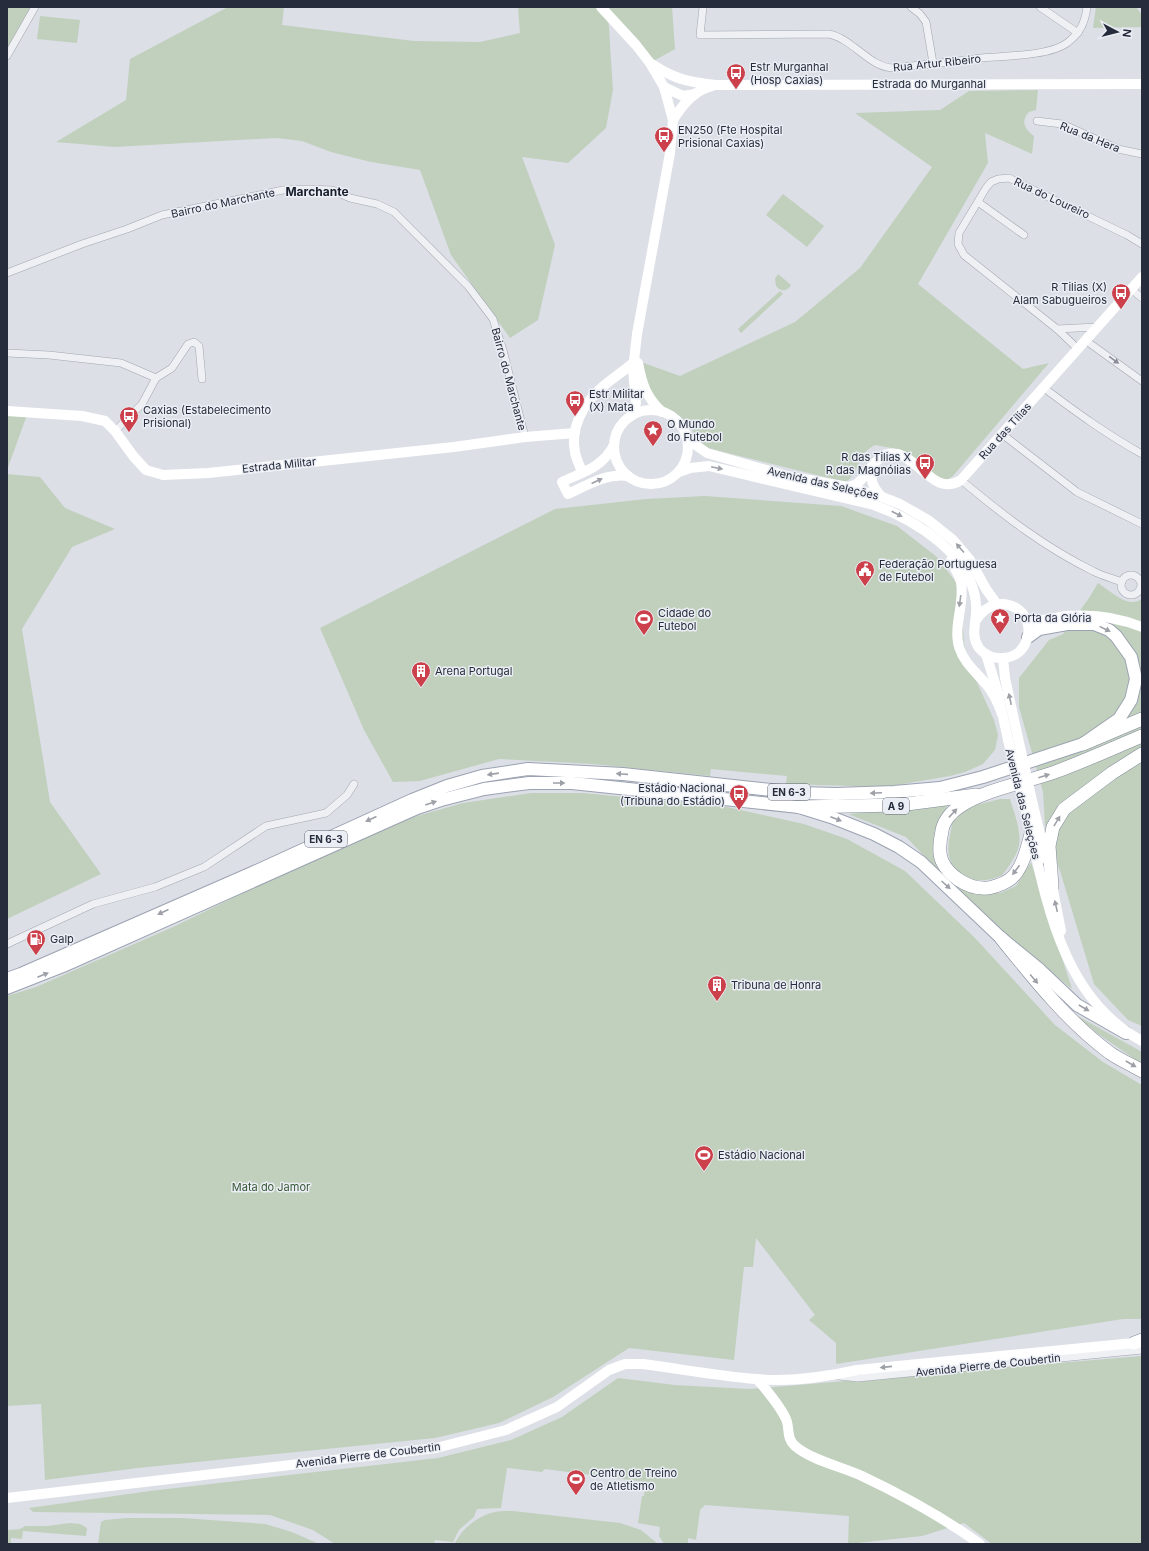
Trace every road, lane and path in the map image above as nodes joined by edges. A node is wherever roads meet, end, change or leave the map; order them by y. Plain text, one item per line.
1 (35, 7) edge
2 (600, 7) edge
3 (703, 7) edge
4 (911, 7) edge
5 (1040, 7) edge
6 (1087, 7) edge
7 (1078, 33) junction
8 (7, 56) edge
9 (650, 62) junction
10 (933, 63) junction
11 (691, 83) junction
12 (1142, 84) edge
13 (716, 85) junction
14 (664, 88) junction
15 (695, 94) junction
16 (673, 120) junction
17 (1037, 121) dead end
18 (1142, 154) edge
19 (978, 202) junction
20 (1024, 235) dead end
21 (1142, 244) edge
22 (7, 273) edge
23 (1142, 277) edge
24 (1131, 289) junction
25 (1142, 298) edge
26 (1097, 328) junction
27 (1057, 329) junction
28 (1086, 340) junction
29 (1078, 349) junction
30 (7, 353) edge
31 (634, 357) junction
32 (156, 378) junction
33 (202, 379) dead end
34 (611, 380) junction
35 (1142, 381) edge
36 (634, 387) junction
37 (1044, 388) junction
38 (7, 411) edge
39 (662, 412) junction
40 (631, 416) junction
41 (115, 431) junction
42 (575, 433) junction
43 (686, 434) junction
44 (1002, 434) junction
45 (525, 437) junction
46 (614, 445) junction
47 (1142, 454) edge
48 (872, 466) junction
49 (582, 472) junction
50 (679, 472) junction
51 (628, 476) junction
52 (961, 480) junction
53 (848, 487) junction
54 (882, 497) junction
55 (1142, 524) edge
56 (948, 550) junction
57 (1122, 582) dead end
58 (996, 604) junction
59 (976, 620) junction
60 (1027, 621) junction
61 (1142, 628) edge
62 (1028, 637) junction
63 (986, 654) junction
64 (1003, 658) junction
65 (1002, 714) junction
66 (1142, 720) edge
67 (1142, 736) edge
68 (1013, 739) junction
69 (1084, 744) junction
70 (1142, 754) edge
71 (354, 784) dead end
72 (993, 792) junction
73 (836, 794) joint
74 (1029, 807) junction
75 (799, 808) junction
76 (1031, 834) junction
77 (1052, 886) junction
78 (1001, 938) junction
79 (7, 944) edge
80 (1065, 953) junction
81 (7, 979) edge
82 (7, 988) edge
83 (1126, 1033) junction
84 (1142, 1042) edge
85 (1142, 1071) edge
86 (1140, 1344) edge
87 (757, 1379) junction
88 (7, 1498) edge
89 (980, 1544) edge

1 - 8 street
2 - 9 street, Estrada do Murganhal
3 - 10 street, Rua Artur Ribeiro
4 - 10 street
5 - 7 street
6 - 7 street, Rua Artur Ribeiro
7 - 10 street, Rua Artur Ribeiro
9 - 11 street, Estrada do Murganhal
9 - 14 street, Estrada do Murganhal
11 - 13 street, Estrada do Murganhal
11 - 14 street, Estrada do Murganhal
12 - 13 street, Estrada do Murganhal
13 - 15 street, Estrada do Murganhal
14 - 15 street, Estrada do Murganhal
14 - 16 street, Estrada do Murganhal
15 - 16 street, Estrada do Murganhal
16 - 31 street
17 - 18 street, Rua da Hera
19 - 20 street
19 - 21 street, Rua do Loureiro
19 - 27 street, Rua do Loureiro
22 - 45 street, Bairro do Marchante
23 - 24 street, Rua das Tílias
24 - 25 street
24 - 26 street, Rua das Tílias
26 - 27 street
26 - 28 street, Rua das Tílias
27 - 29 street, Rua do Loureiro
28 - 29 street, Rua das Tílias
28 -> 35 street
29 - 37 street, Rua das Tílias
30 - 32 street
31 - 34 street
31 - 36 street
31 - 39 street
32 - 33 street
32 - 41 street
34 - 36 street
34 - 42 street
36 - 40 street
37 - 44 street, Rua das Tílias
37 - 47 street
38 - 41 street, Estrada Militar
39 - 40 street
39 - 43 street
40 - 46 street
41 - 45 street, Estrada Militar
42 - 45 street, Estrada Militar
42 - 49 street
43 - 50 street
43 - 53 street, Avenida das Seleções
44 - 52 street, Rua das Tílias
44 - 55 street
46 - 49 street
46 - 51 street
48 - 52 street
48 - 53 street
48 - 54 street
49 -> 51 street
50 - 51 street
50 -> 56 street, Avenida das Seleções
52 - 57 street
53 - 54 street, Avenida das Seleções
58 -> 54 street, Avenida das Seleções
56 - 59 street, Avenida das Seleções
56 -> 65 street
58 - 59 street
58 - 60 street
59 - 63 street, Avenida das Seleções
60 - 61 street
60 - 62 street
62 - 64 street
62 -> 69 main road
63 - 64 street
63 - 65 street, Avenida das Seleções
68 -> 64 street, Avenida das Seleções
65 - 68 street, Avenida das Seleções
66 - 69 highway, A 9
72 -> 67 highway, A 9
68 - 74 street, Avenida das Seleções, bridge
69 -> 73 main road, A 9
77 -> 70 highway
71 - 79 street
72 - 75 highway, A 9
76 -> 72 highway
73 -> 81 main road, EN 6-3
74 - 76 street, Avenida das Seleções
74 - 77 street, Avenida das Seleções
75 -> 78 main road
82 -> 75 main road, EN 6-3
76 - 80 street, Avenida das Seleções
80 -> 77 street, Avenida das Seleções
78 -> 83 main road
78 -> 85 highway
80 - 83 street, Avenida das Seleções
83 - 84 street, Avenida das Seleções
86 - 87 street, Avenida Pierre de Coubertin
87 - 88 street, Avenida Pierre de Coubertin
87 - 89 street

